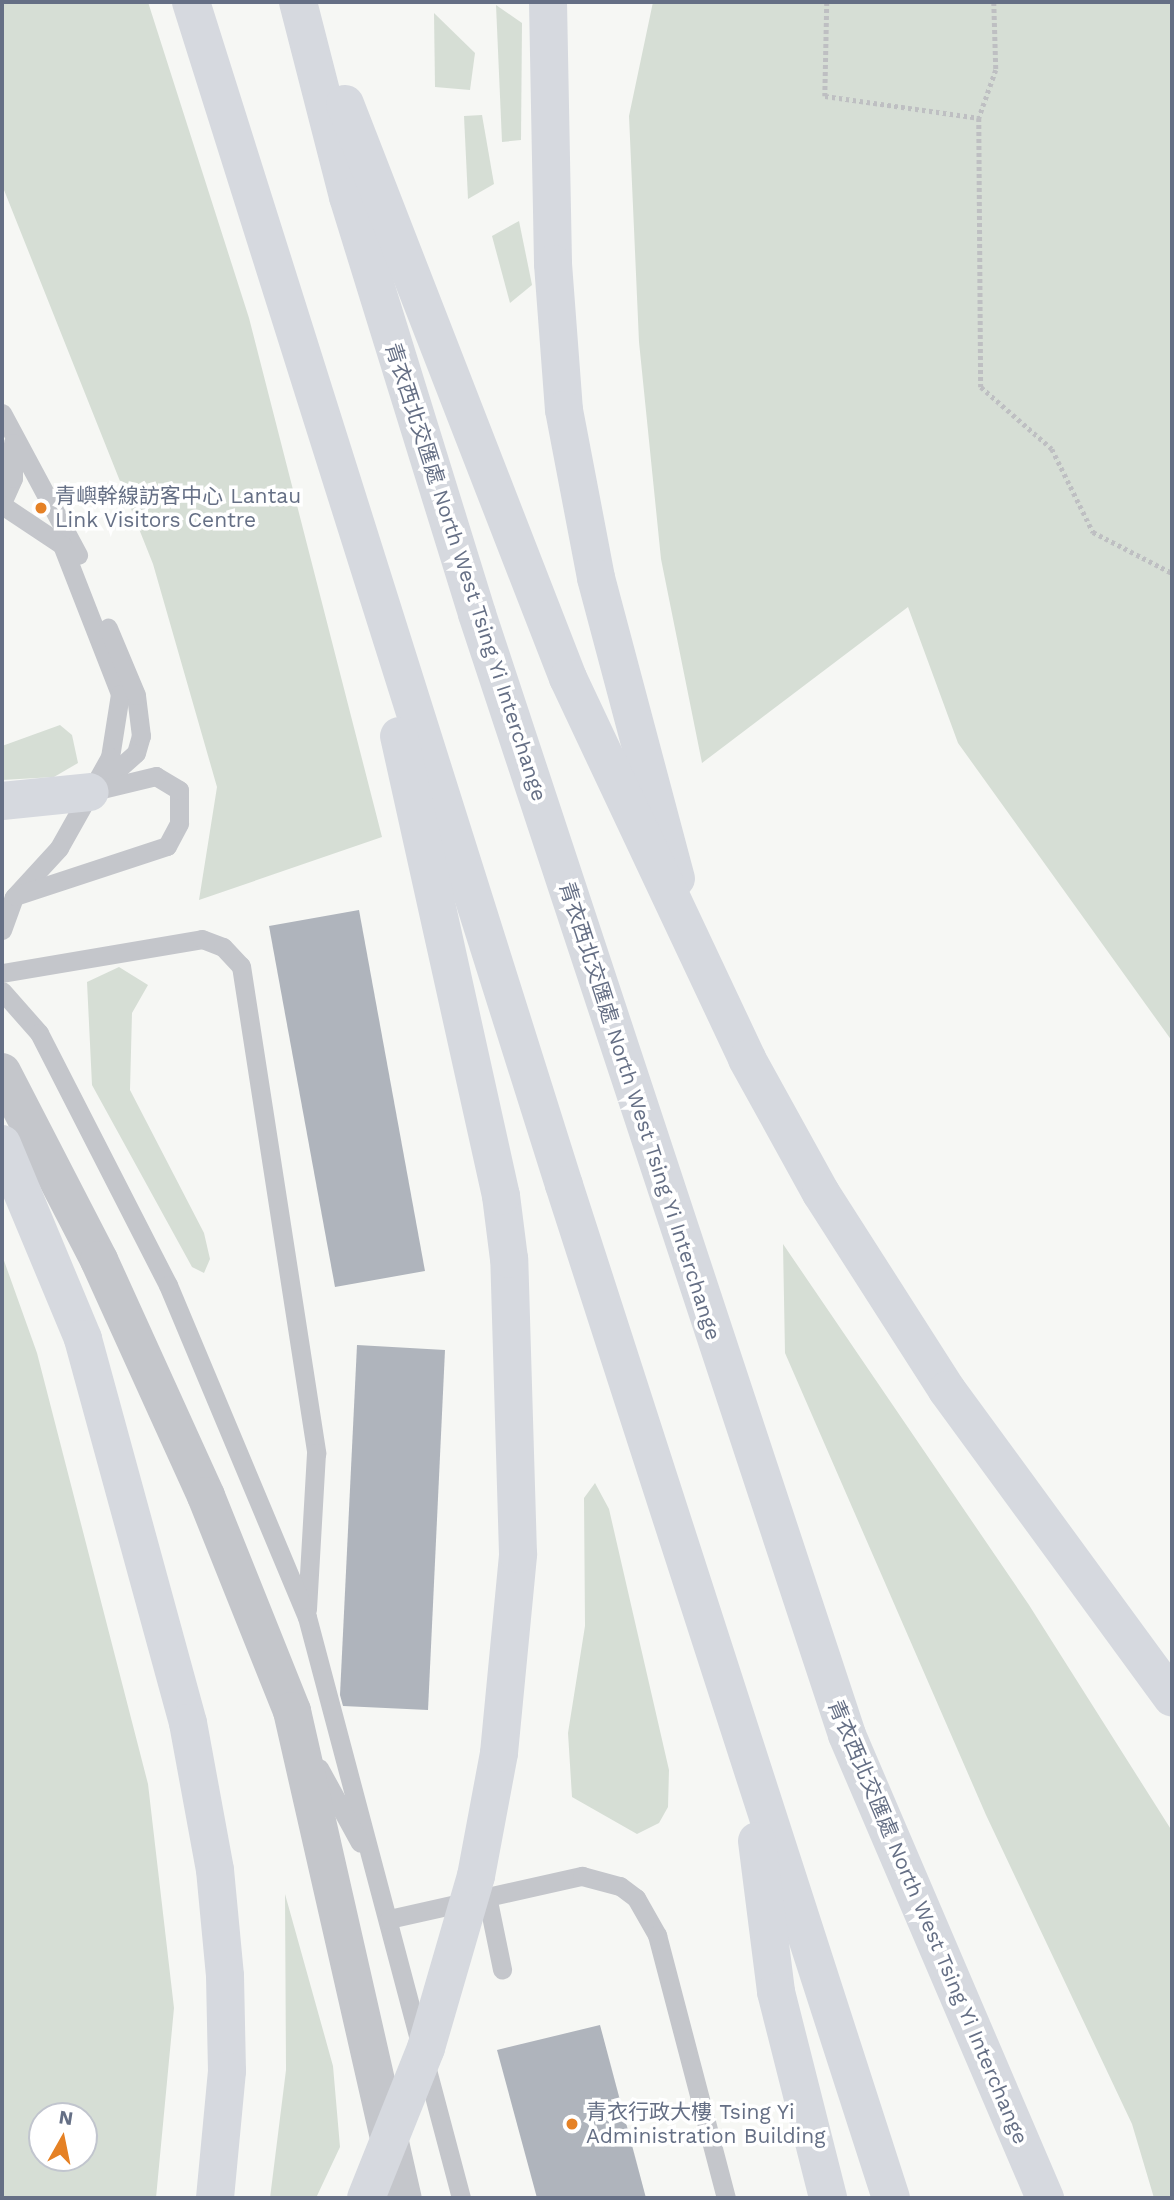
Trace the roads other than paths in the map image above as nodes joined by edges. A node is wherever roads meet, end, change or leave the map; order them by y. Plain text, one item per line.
1 (191, 2) edge
2 (300, 2) edge
3 (548, 2) edge
4 (575, 2) edge
5 (552, 64) junction
6 (2, 413) edge
7 (13, 442) junction
8 (2, 504) edge
9 (370, 567) junction
10 (90, 792) junction
11 (2, 801) edge
12 (14, 897) junction
13 (687, 929) junction
14 (2, 930) edge
15 (2, 973) edge
16 (2, 991) edge
17 (2, 1072) edge
18 (2, 1144) edge
19 (307, 1616) junction
20 (1172, 1697) edge
21 (292, 1711) junction
22 (745, 1741) junction
23 (487, 1896) junction
24 (389, 1919) junction
25 (502, 1969) dead end
26 (724, 2196) edge
27 (215, 2198) edge
28 (366, 2198) edge
29 (403, 2198) edge
30 (461, 2198) edge
31 (828, 2198) edge
32 (891, 2198) edge
33 (1045, 2198) edge

1 - 9 highway
2 - 13 highway
2 - 33 highway, 青衣西北交匯處 North West Tsing Yi Interchange
3 - 5 highway
4 - 5 highway
5 - 13 highway
6 - 7 lane
7 - 8 lane
7 - 10 lane
8 - 10 lane
9 - 22 highway
9 - 28 highway
10 - 11 highway
10 - 12 lane
10 - 12 lane
12 - 14 lane
13 - 20 highway
15 - 19 lane
16 - 19 lane
17 - 21 street
18 - 27 highway
19 - 24 lane
21 - 24 lane
21 - 29 street
22 - 31 highway
22 - 32 highway
23 - 24 lane
23 - 25 lane
23 - 26 lane
24 - 30 lane

